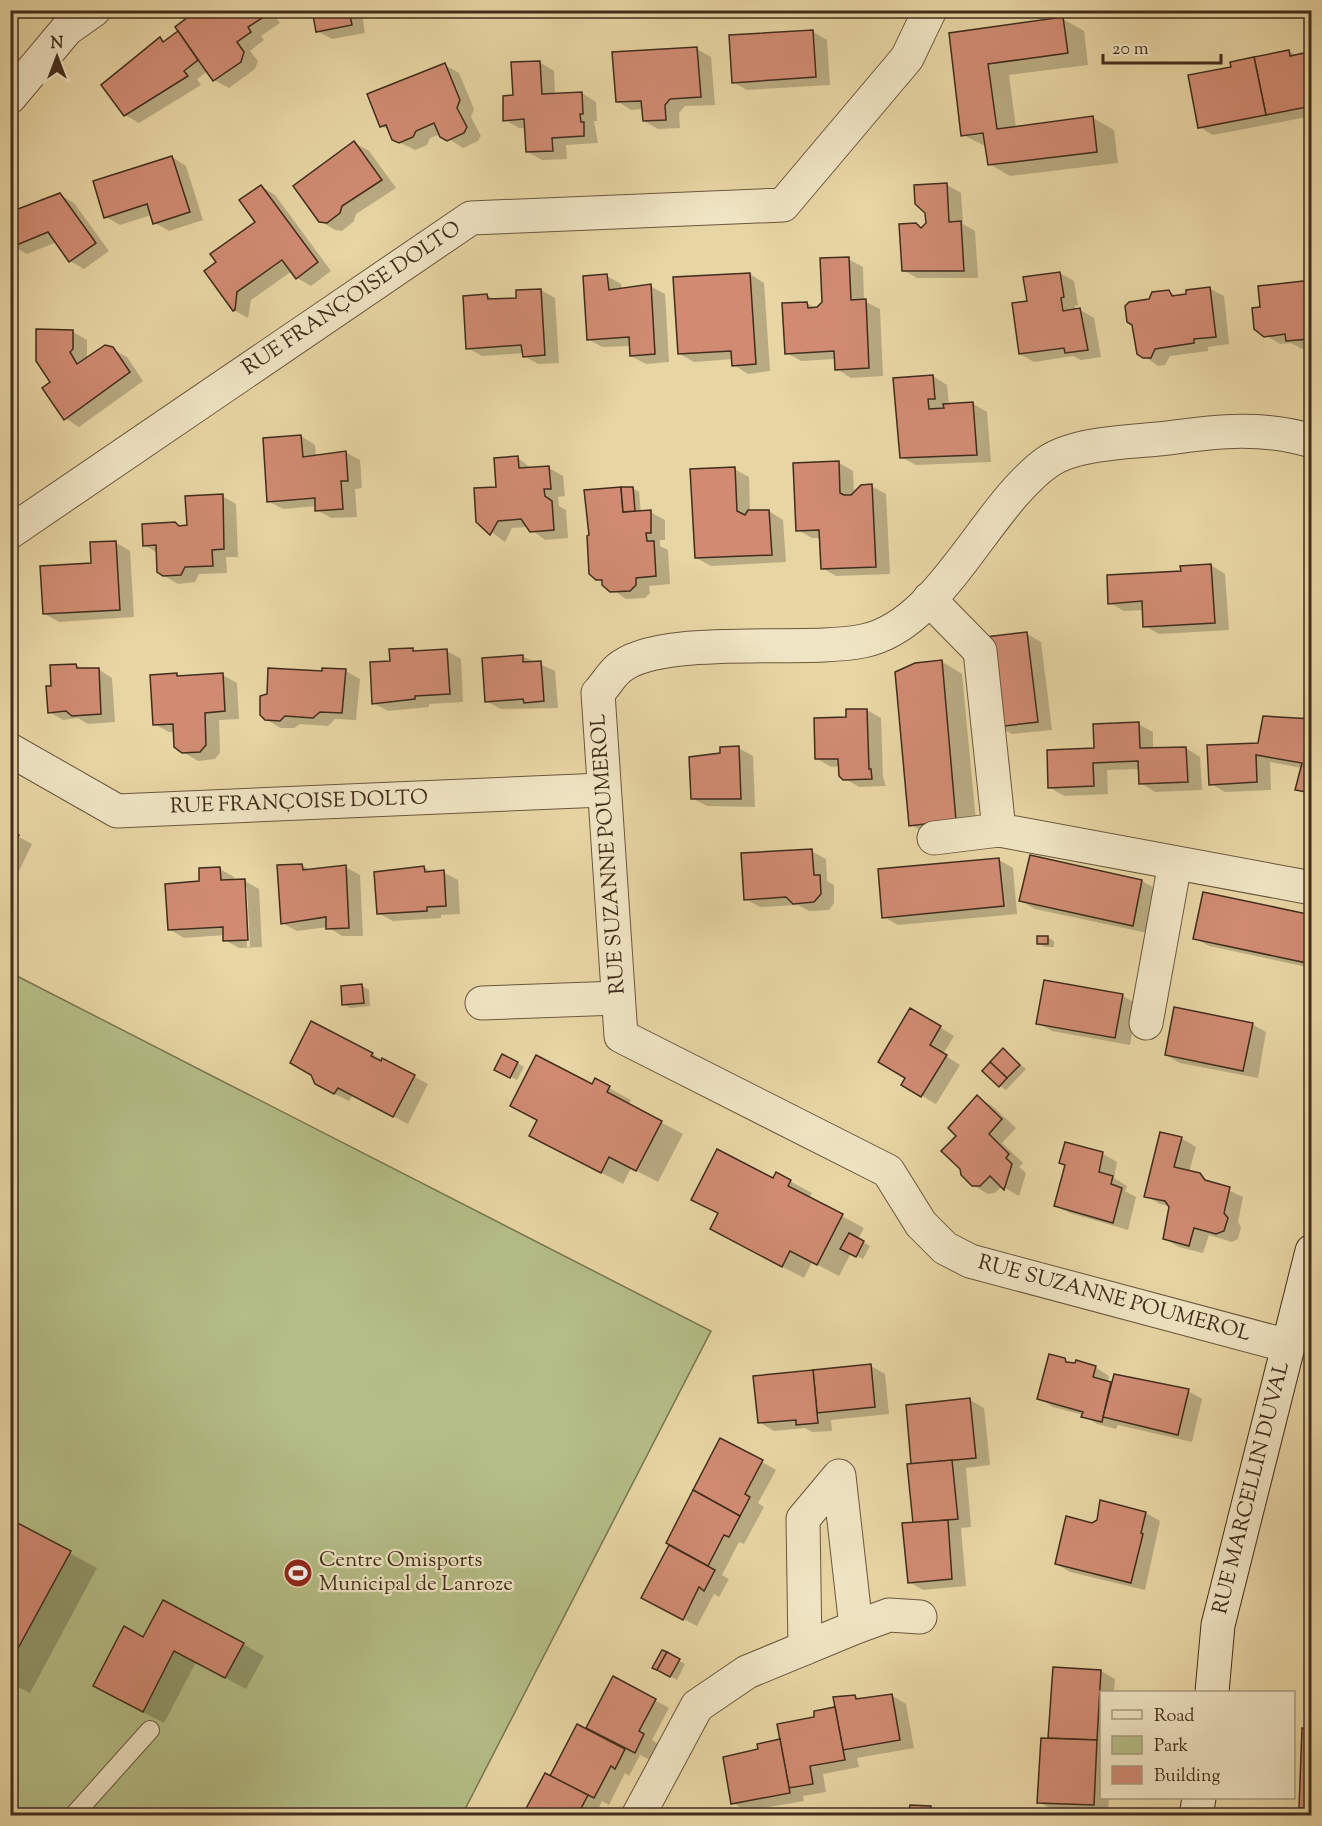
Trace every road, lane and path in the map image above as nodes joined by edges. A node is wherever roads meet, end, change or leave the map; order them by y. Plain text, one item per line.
1 (94, 10) edge
2 (930, 10) edge
3 (67, 20) edge
4 (10, 97) edge
5 (1311, 441) edge
6 (10, 532) edge
7 (929, 599) junction
8 (10, 750) edge
9 (603, 790) junction
10 (999, 830) junction
11 (934, 838) dead end
12 (1175, 863) junction
13 (1311, 888) edge
14 (618, 998) junction
15 (482, 1003) dead end
16 (1146, 1023) dead end
17 (1311, 1251) edge
18 (1297, 1338) edge
19 (921, 1617) dead end
20 (856, 1627) junction
21 (805, 1648) junction
22 (1212, 1691) edge
23 (150, 1730) dead end
24 (1199, 1799) edge
25 (73, 1815) edge
26 (638, 1815) edge
27 (1196, 1815) edge

1 - 3 street
2 - 6 street, RUE FRANÇOISE DOLTO
3 - 4 street
5 - 7 street, RUE SUZANNE POUMEROL
7 - 9 street, RUE SUZANNE POUMEROL
7 - 10 street
8 - 9 street, RUE FRANÇOISE DOLTO
9 - 14 street, RUE SUZANNE POUMEROL
10 - 11 street
10 - 12 street
12 - 13 street
12 - 16 street
14 - 15 street
14 - 18 street, RUE SUZANNE POUMEROL
17 - 18 street, RUE MARCELLIN DUVAL
18 - 22 street, RUE MARCELLIN DUVAL
19 - 20 street
20 - 21 street
20 - 21 street
21 - 26 street
23 - 25 lane
24 - 27 street

